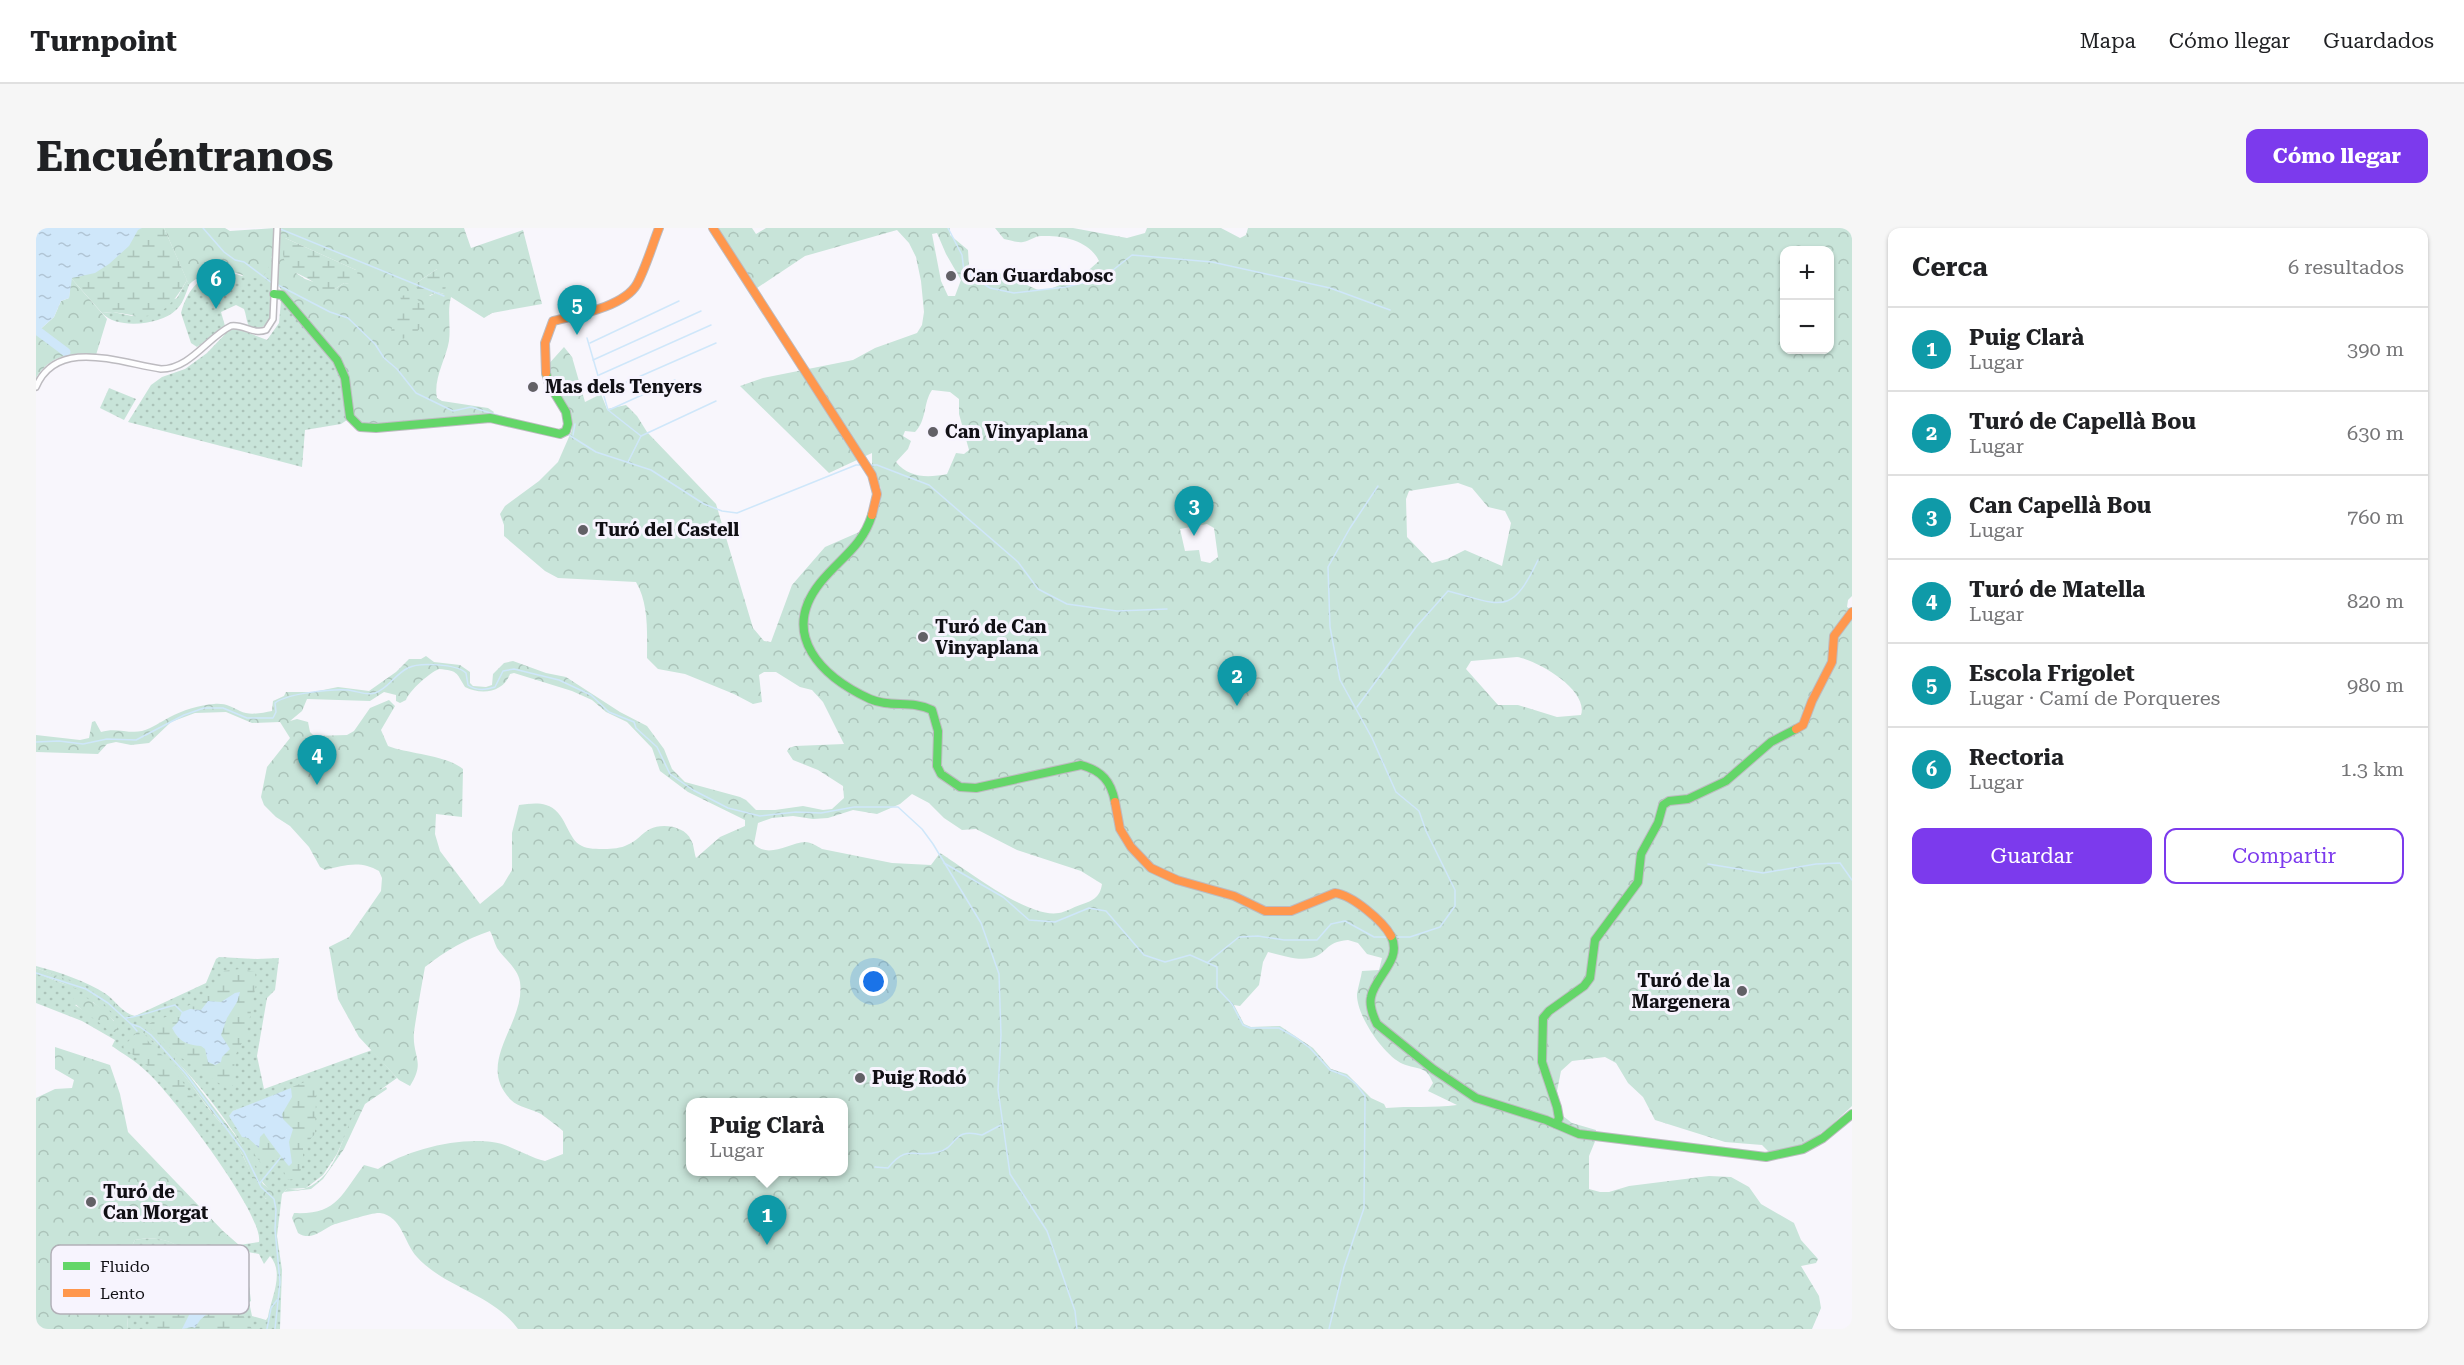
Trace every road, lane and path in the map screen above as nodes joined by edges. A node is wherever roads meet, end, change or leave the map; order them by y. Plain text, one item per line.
1 (277, 228) edge
2 (659, 228) edge
3 (713, 228) edge
4 (274, 294) junction
5 (36, 387) edge
6 (1852, 612) edge
7 (1852, 1114) edge
8 (1556, 1124) junction

1 - 4 street
2 - 4 main road
3 - 8 main road
4 - 5 street
6 - 8 main road
7 - 8 main road

